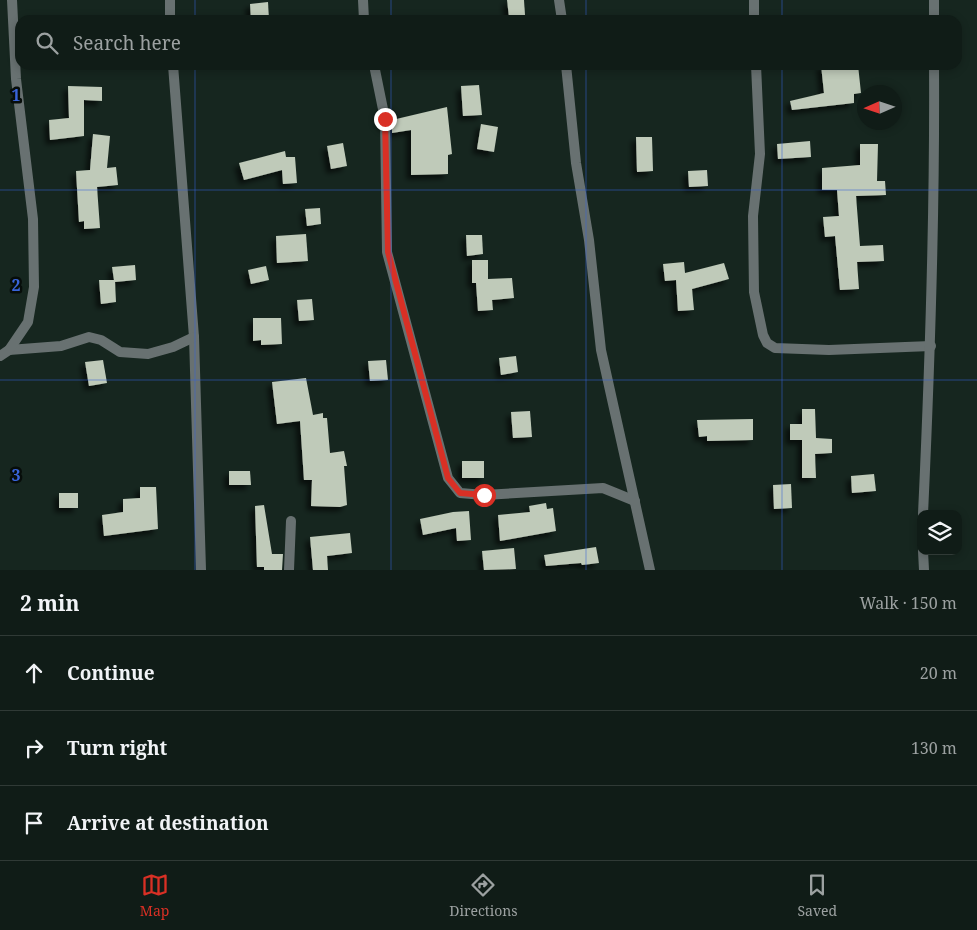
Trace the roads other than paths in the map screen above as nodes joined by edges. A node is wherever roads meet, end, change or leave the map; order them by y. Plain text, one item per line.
1 (12, 0) edge
2 (170, 0) edge
3 (363, 0) edge
4 (559, 0) edge
5 (754, 0) edge
6 (934, 0) edge
7 (170, 15) edge
8 (364, 15) edge
9 (561, 15) edge
10 (754, 15) edge
11 (934, 15) edge
12 (15, 59) edge
13 (16, 70) edge
14 (173, 70) edge
15 (375, 70) edge
16 (567, 70) edge
17 (756, 70) edge
18 (934, 70) edge
19 (194, 336) junction
20 (930, 346) junction
21 (9, 350) junction
22 (0, 356) edge
23 (635, 501) junction
24 (923, 510) edge
25 (291, 521) dead end
26 (923, 555) edge
27 (201, 570) edge
28 (289, 570) edge
29 (650, 570) edge
30 (924, 570) edge

1 - 12 street
2 - 7 street
3 - 8 street
4 - 9 street
5 - 10 street
6 - 11 street
13 - 21 street
14 - 19 street
15 - 23 street
16 - 23 street
17 - 20 street
18 - 20 street
19 - 21 street
19 - 27 street
20 - 24 street
21 - 22 street
23 - 29 street
25 - 28 street
26 - 30 street

